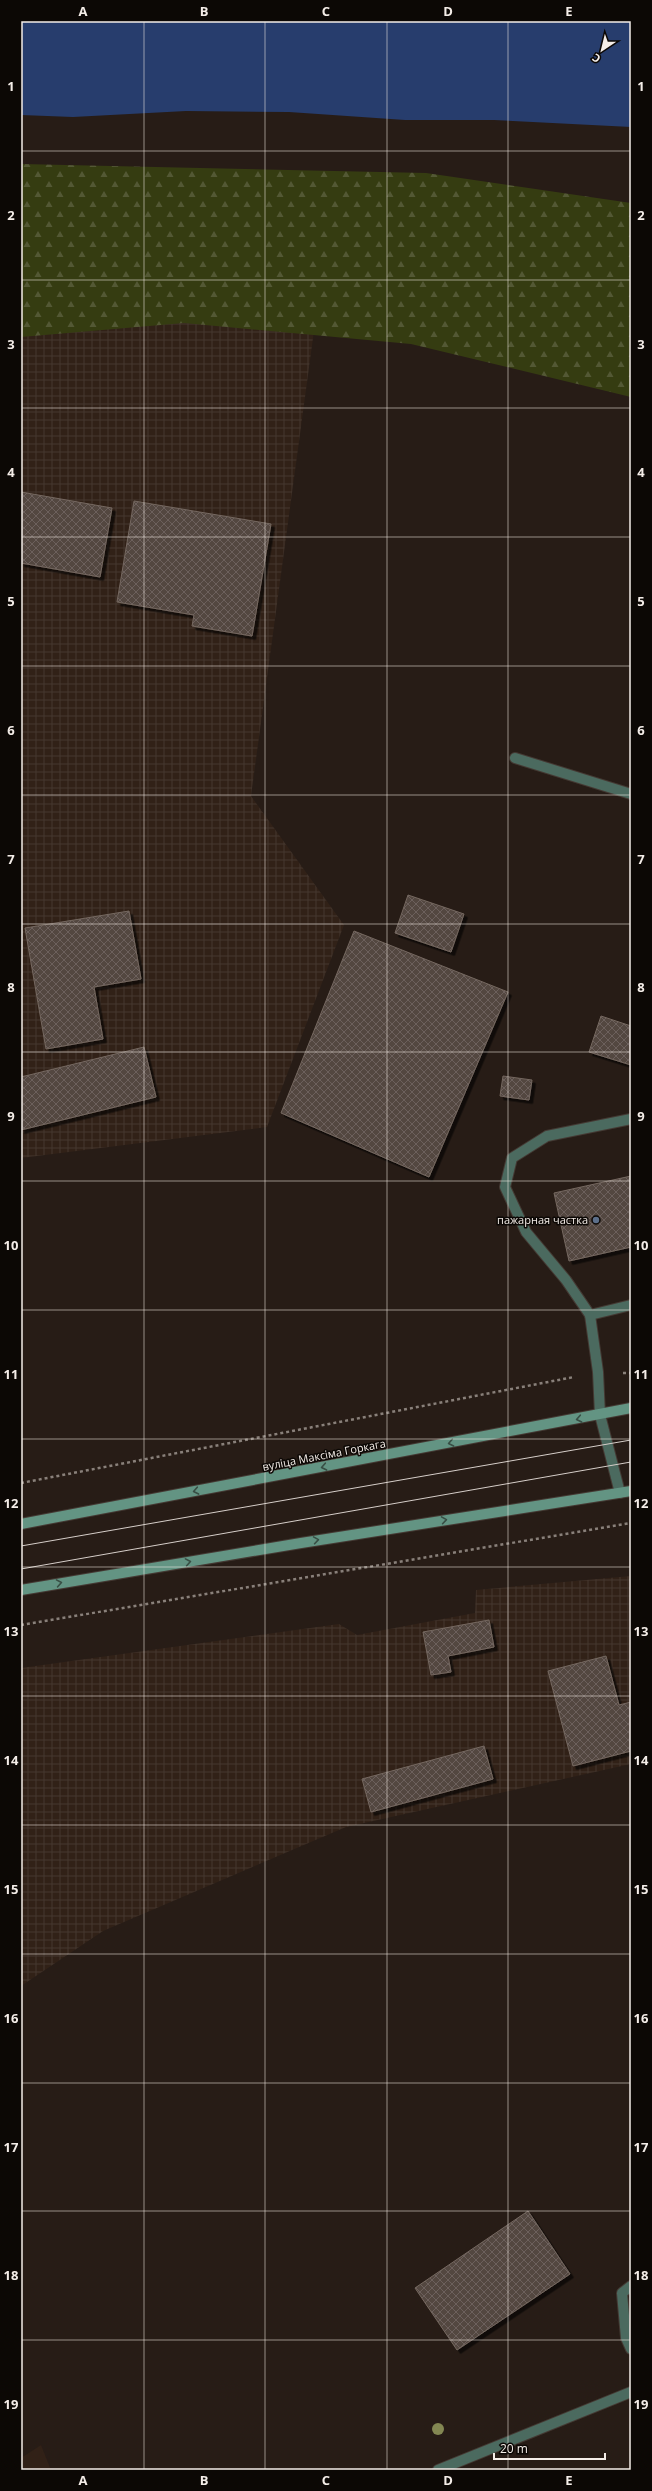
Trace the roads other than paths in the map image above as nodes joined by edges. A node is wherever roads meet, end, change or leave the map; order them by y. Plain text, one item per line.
1 (516, 758) dead end
2 (631, 794) edge
3 (631, 1119) edge
4 (631, 1305) edge
5 (590, 1315) junction
6 (631, 1408) edge
7 (600, 1415) junction
8 (631, 1491) edge
9 (620, 1493) junction
10 (21, 1524) edge
11 (21, 1590) edge
12 (631, 2286) edge
13 (631, 2349) edge
14 (631, 2392) edge
15 (438, 2470) edge

1 - 2 street
3 - 5 street
4 - 5 street
5 - 7 street
6 - 7 main road, вуліца Максіма Горкага
7 - 9 street
7 -> 10 main road, вуліца Максіма Горкага
8 - 9 main road
11 -> 9 main road
12 - 13 street
14 - 15 street

